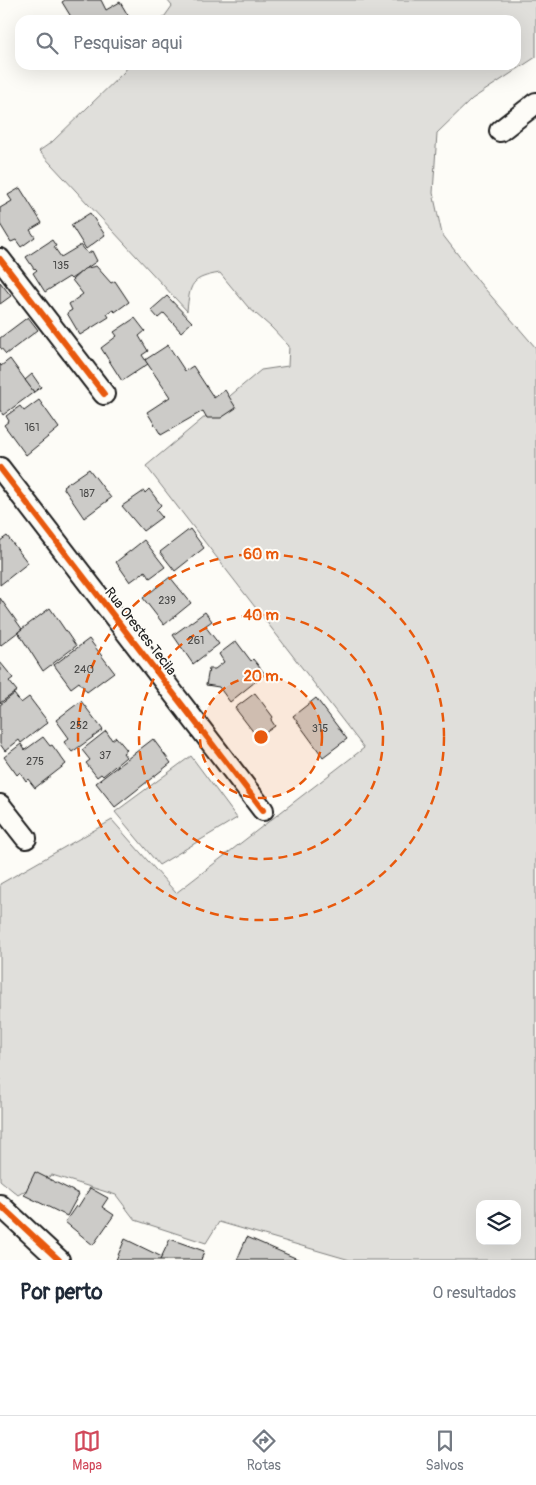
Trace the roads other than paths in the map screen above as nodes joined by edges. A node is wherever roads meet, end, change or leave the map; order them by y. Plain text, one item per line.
1 (536, 103) edge
2 (500, 131) dead end
3 (0, 259) edge
4 (104, 394) dead end
5 (0, 468) edge
6 (0, 805) edge
7 (263, 810) dead end
8 (26, 838) dead end
9 (0, 1205) edge
10 (59, 1260) edge

1 - 2 street
3 - 4 street
5 - 7 street, Rua Orestes Tecila
6 - 8 street
9 - 10 street

